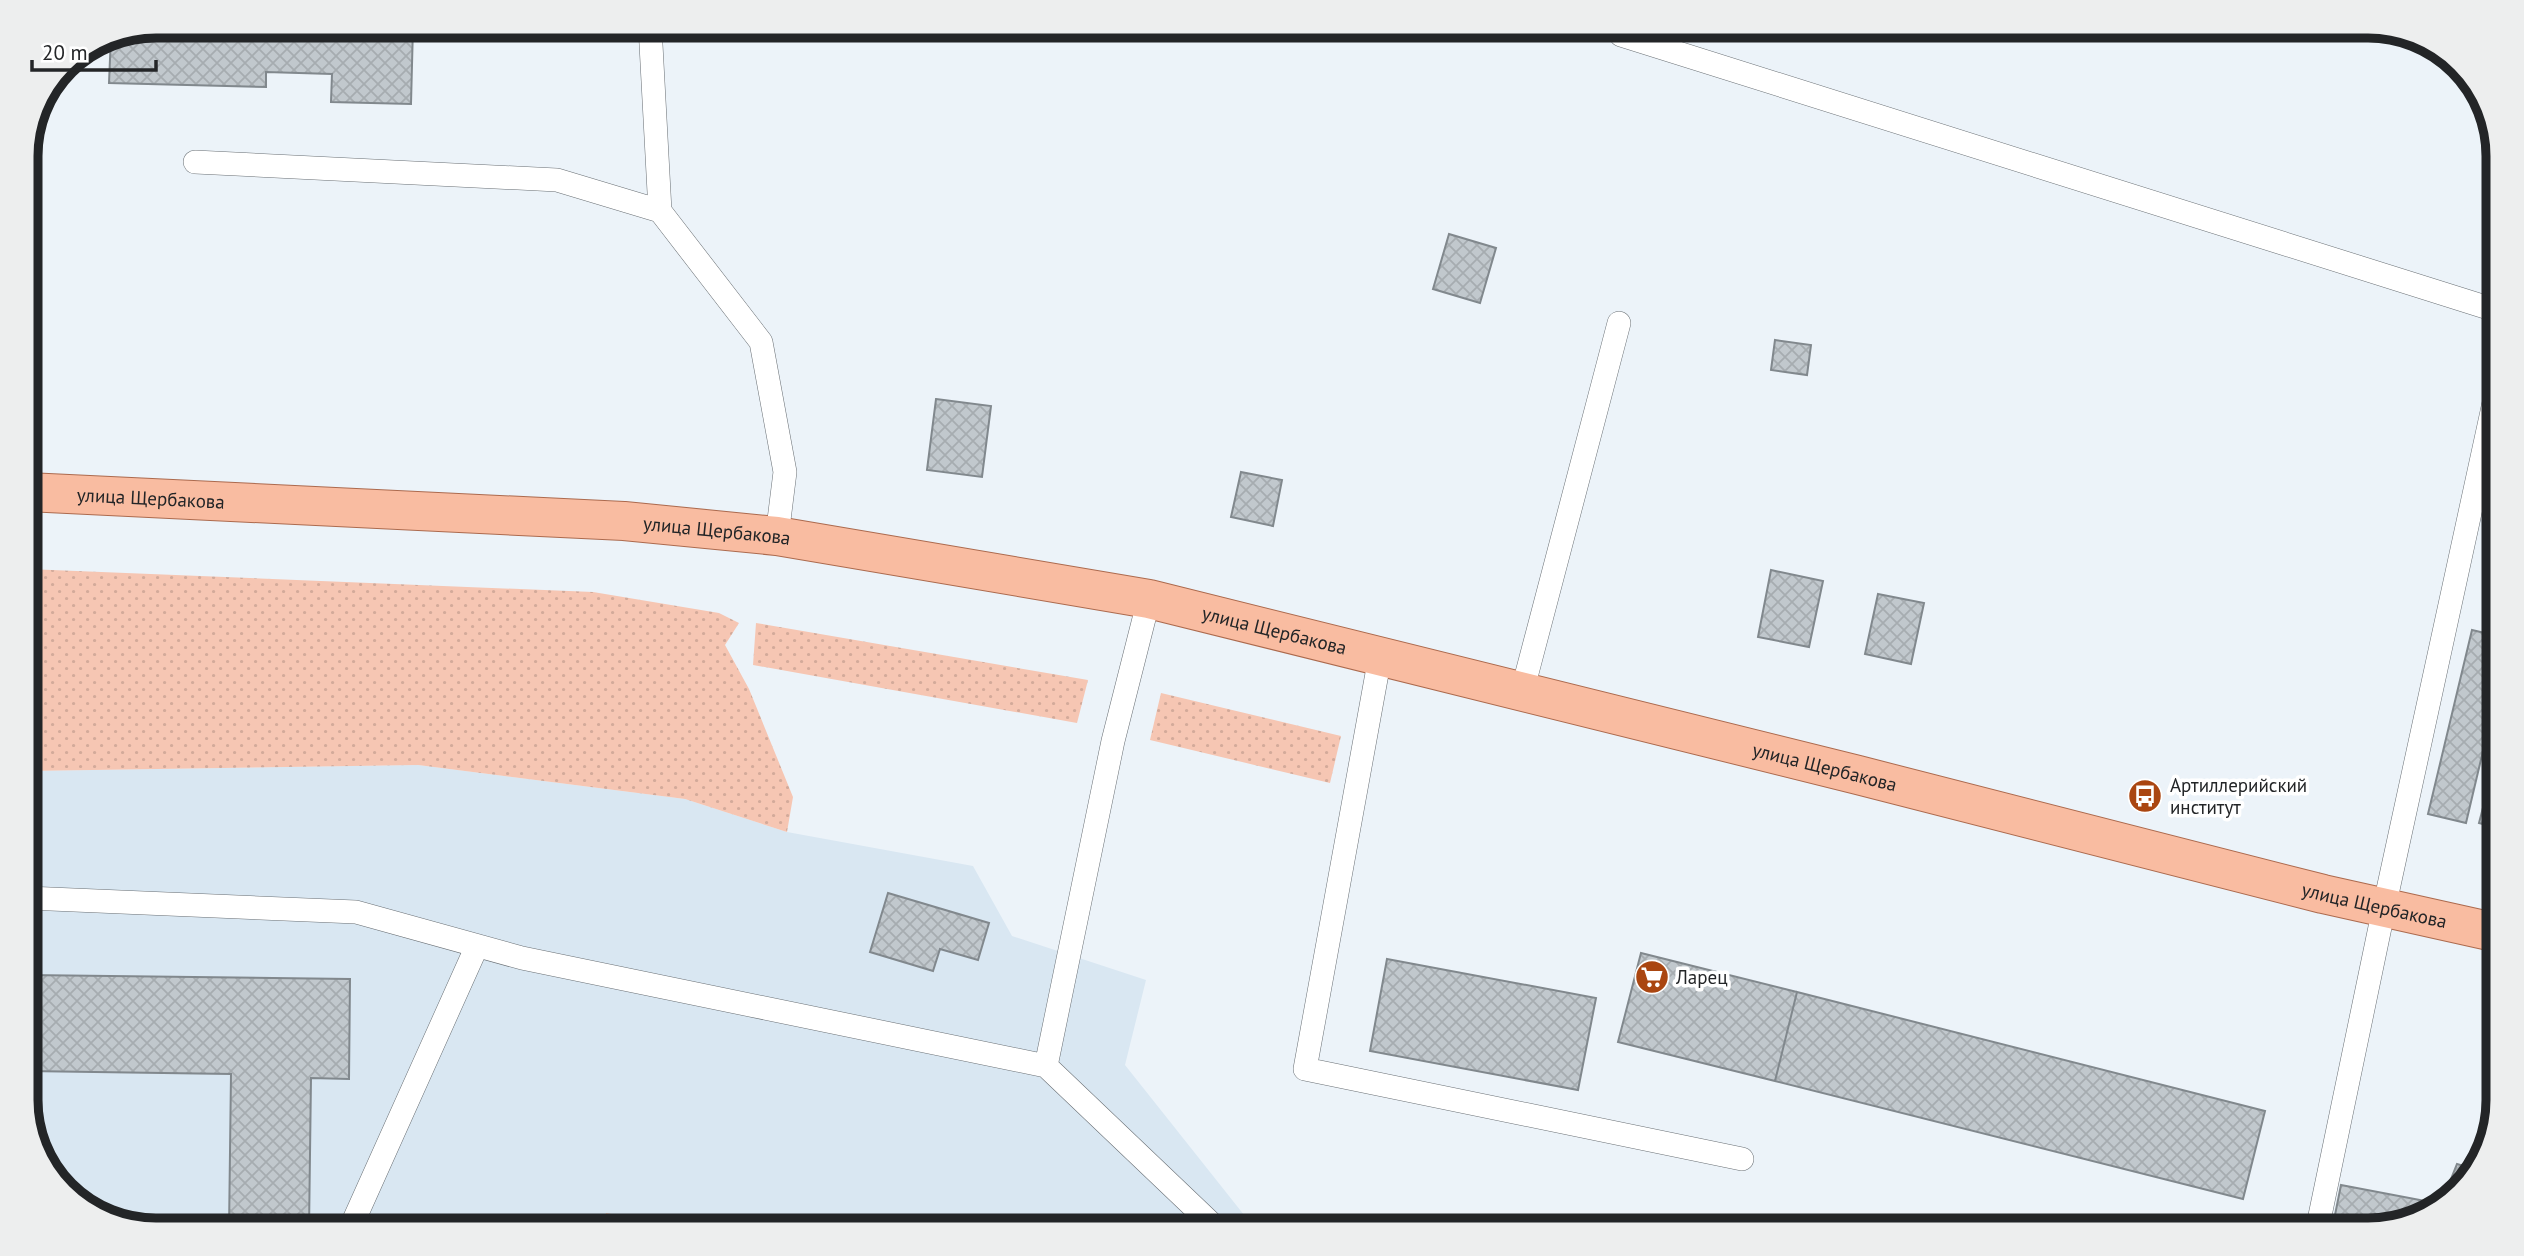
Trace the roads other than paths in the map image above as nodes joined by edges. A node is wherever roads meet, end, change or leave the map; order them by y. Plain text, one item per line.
1 (651, 38) edge
2 (1631, 38) edge
3 (195, 162) dead end
4 (660, 211) junction
5 (2485, 307) edge
6 (1619, 323) dead end
7 (2485, 442) edge
8 (39, 493) edge
9 (777, 536) junction
10 (1149, 599) junction
11 (1380, 657) junction
12 (1522, 692) junction
13 (39, 899) edge
14 (2384, 908) junction
15 (2486, 930) edge
16 (477, 946) junction
17 (1046, 1066) junction
18 (1742, 1159) dead end
19 (355, 1218) edge
20 (1205, 1218) edge
21 (2319, 1218) edge

1 - 4 lane
2 - 5 lane
3 - 4 lane
4 - 9 lane
6 - 12 lane
7 - 14 lane
8 - 9 main road, улица Щербакова
9 - 10 main road, улица Щербакова
10 - 11 main road, улица Щербакова
10 - 17 lane
11 - 12 main road, улица Щербакова
11 - 18 lane
12 - 14 main road, улица Щербакова
13 - 16 lane
14 - 15 main road, улица Щербакова
14 - 21 lane
16 - 17 lane
16 - 19 lane
17 - 20 lane

